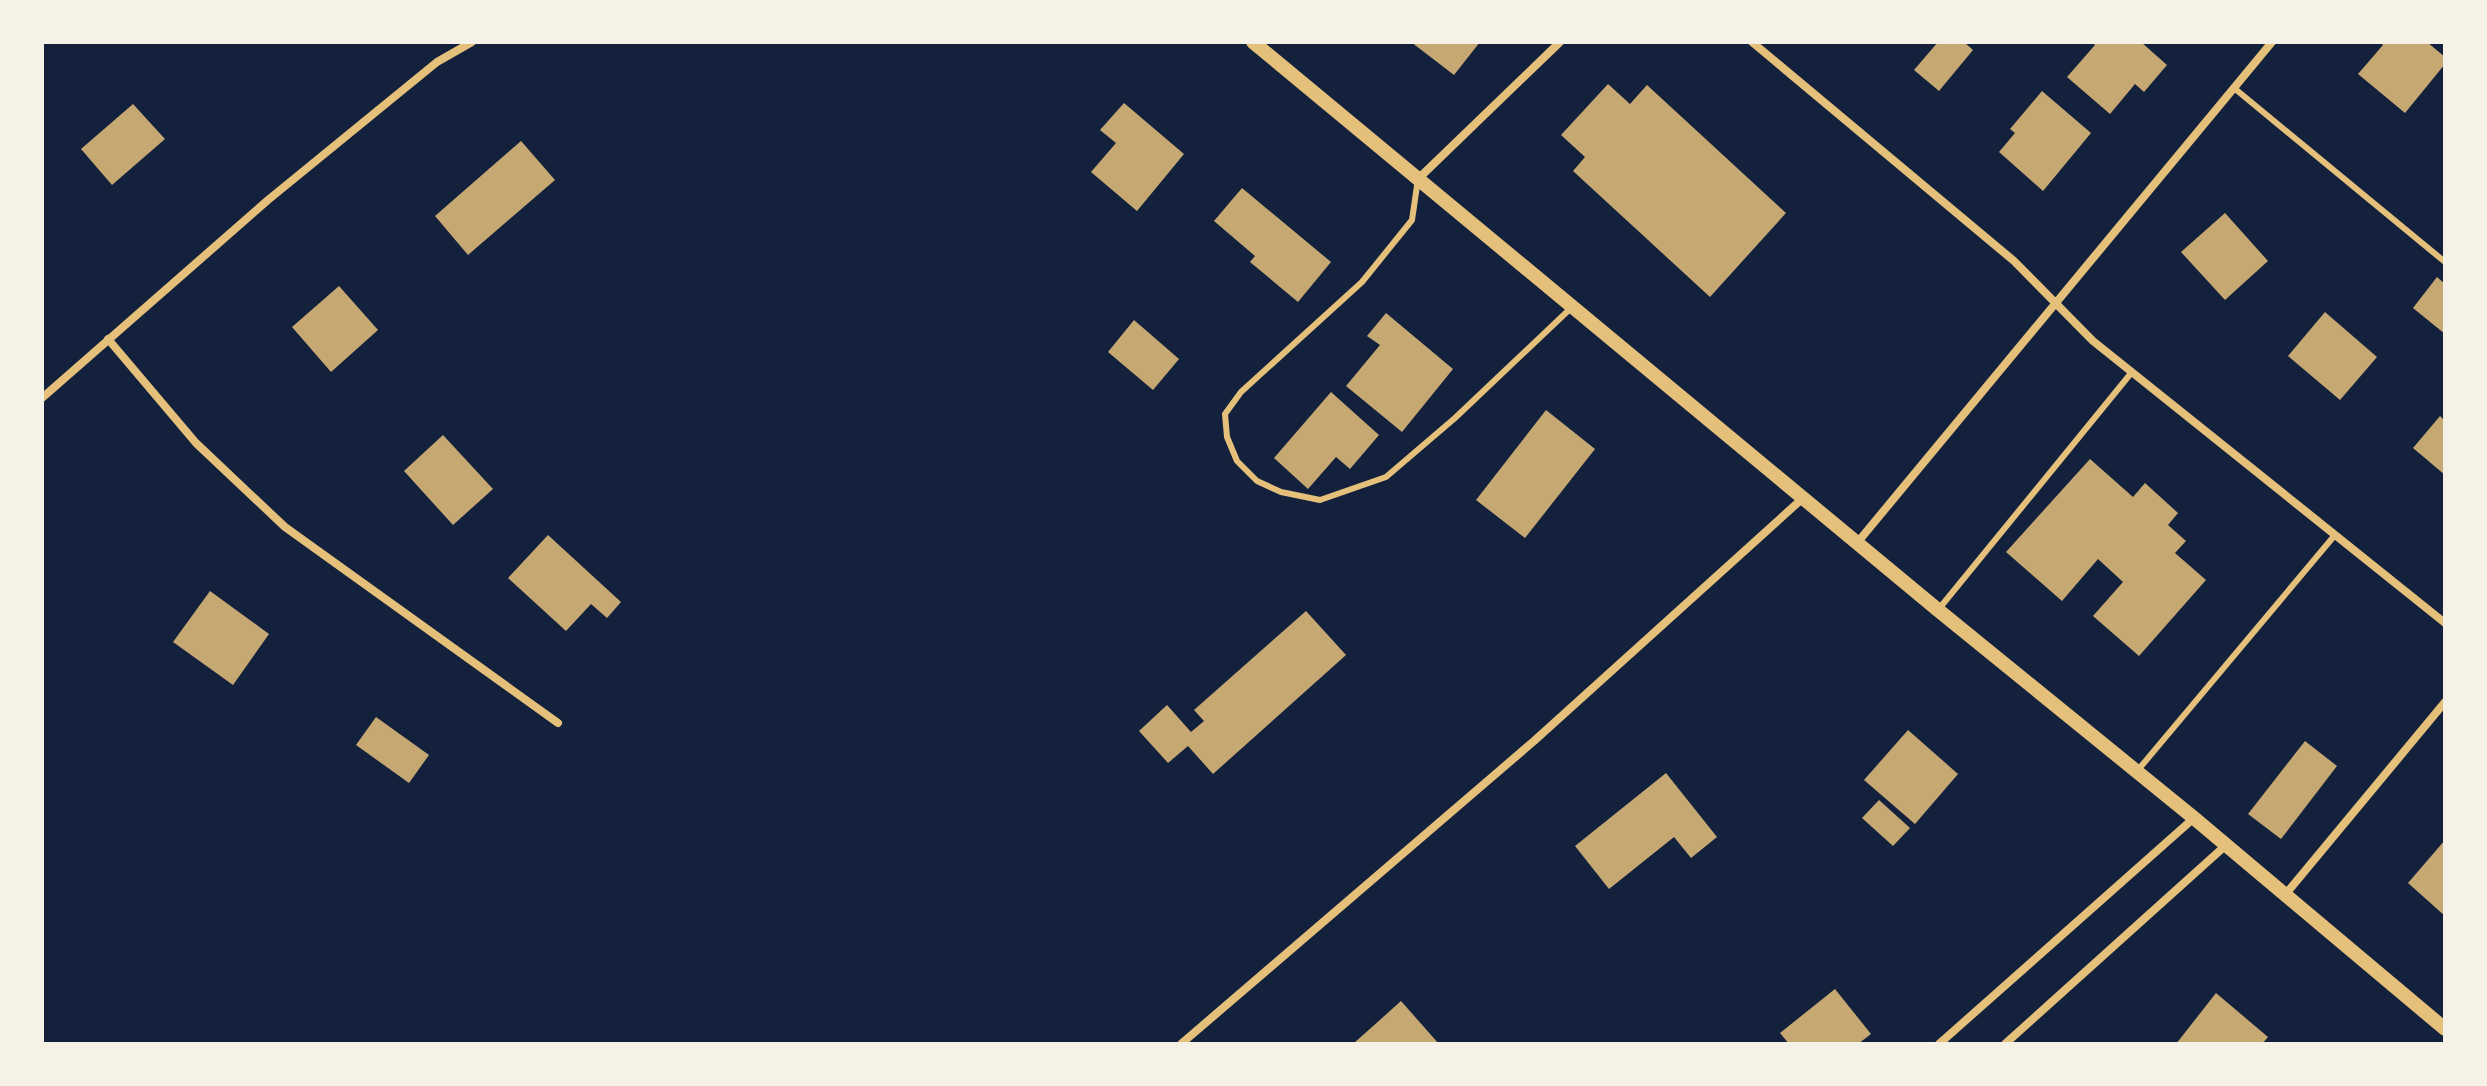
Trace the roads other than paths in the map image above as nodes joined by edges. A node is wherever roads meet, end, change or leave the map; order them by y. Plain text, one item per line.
1 (472, 42) edge
2 (1253, 42) edge
3 (1560, 42) edge
4 (1752, 42) edge
5 (2272, 42) edge
6 (2234, 88) junction
7 (1418, 179) junction
8 (2445, 262) edge
9 (2055, 303) junction
10 (1572, 306) junction
11 (108, 339) junction
12 (2132, 372) junction
13 (42, 398) edge
14 (1803, 498) junction
15 (2335, 535) junction
16 (1857, 543) junction
17 (1938, 610) junction
18 (2445, 623) edge
19 (2445, 702) edge
20 (558, 723) dead end
21 (2136, 773) junction
22 (2194, 818) junction
23 (2225, 846) junction
24 (2284, 896) junction
25 (2445, 1029) edge
26 (1181, 1044) edge
27 (1939, 1044) edge
28 (2005, 1044) edge

1 - 11 street
2 - 7 street
3 - 7 street
4 - 9 street
5 - 6 street
6 - 8 lane
6 - 9 street
7 - 10 street
7 - 10 lane
9 - 12 street
9 - 16 street
10 - 14 street
11 - 13 street
11 - 20 street
12 - 15 street
12 - 17 lane
14 - 16 street
14 - 26 street
15 - 18 street
15 - 21 lane
16 - 17 street
17 - 21 street
19 - 24 street
21 - 22 street
22 - 23 street
22 - 27 street
23 - 24 street
23 - 28 street
24 - 25 street

